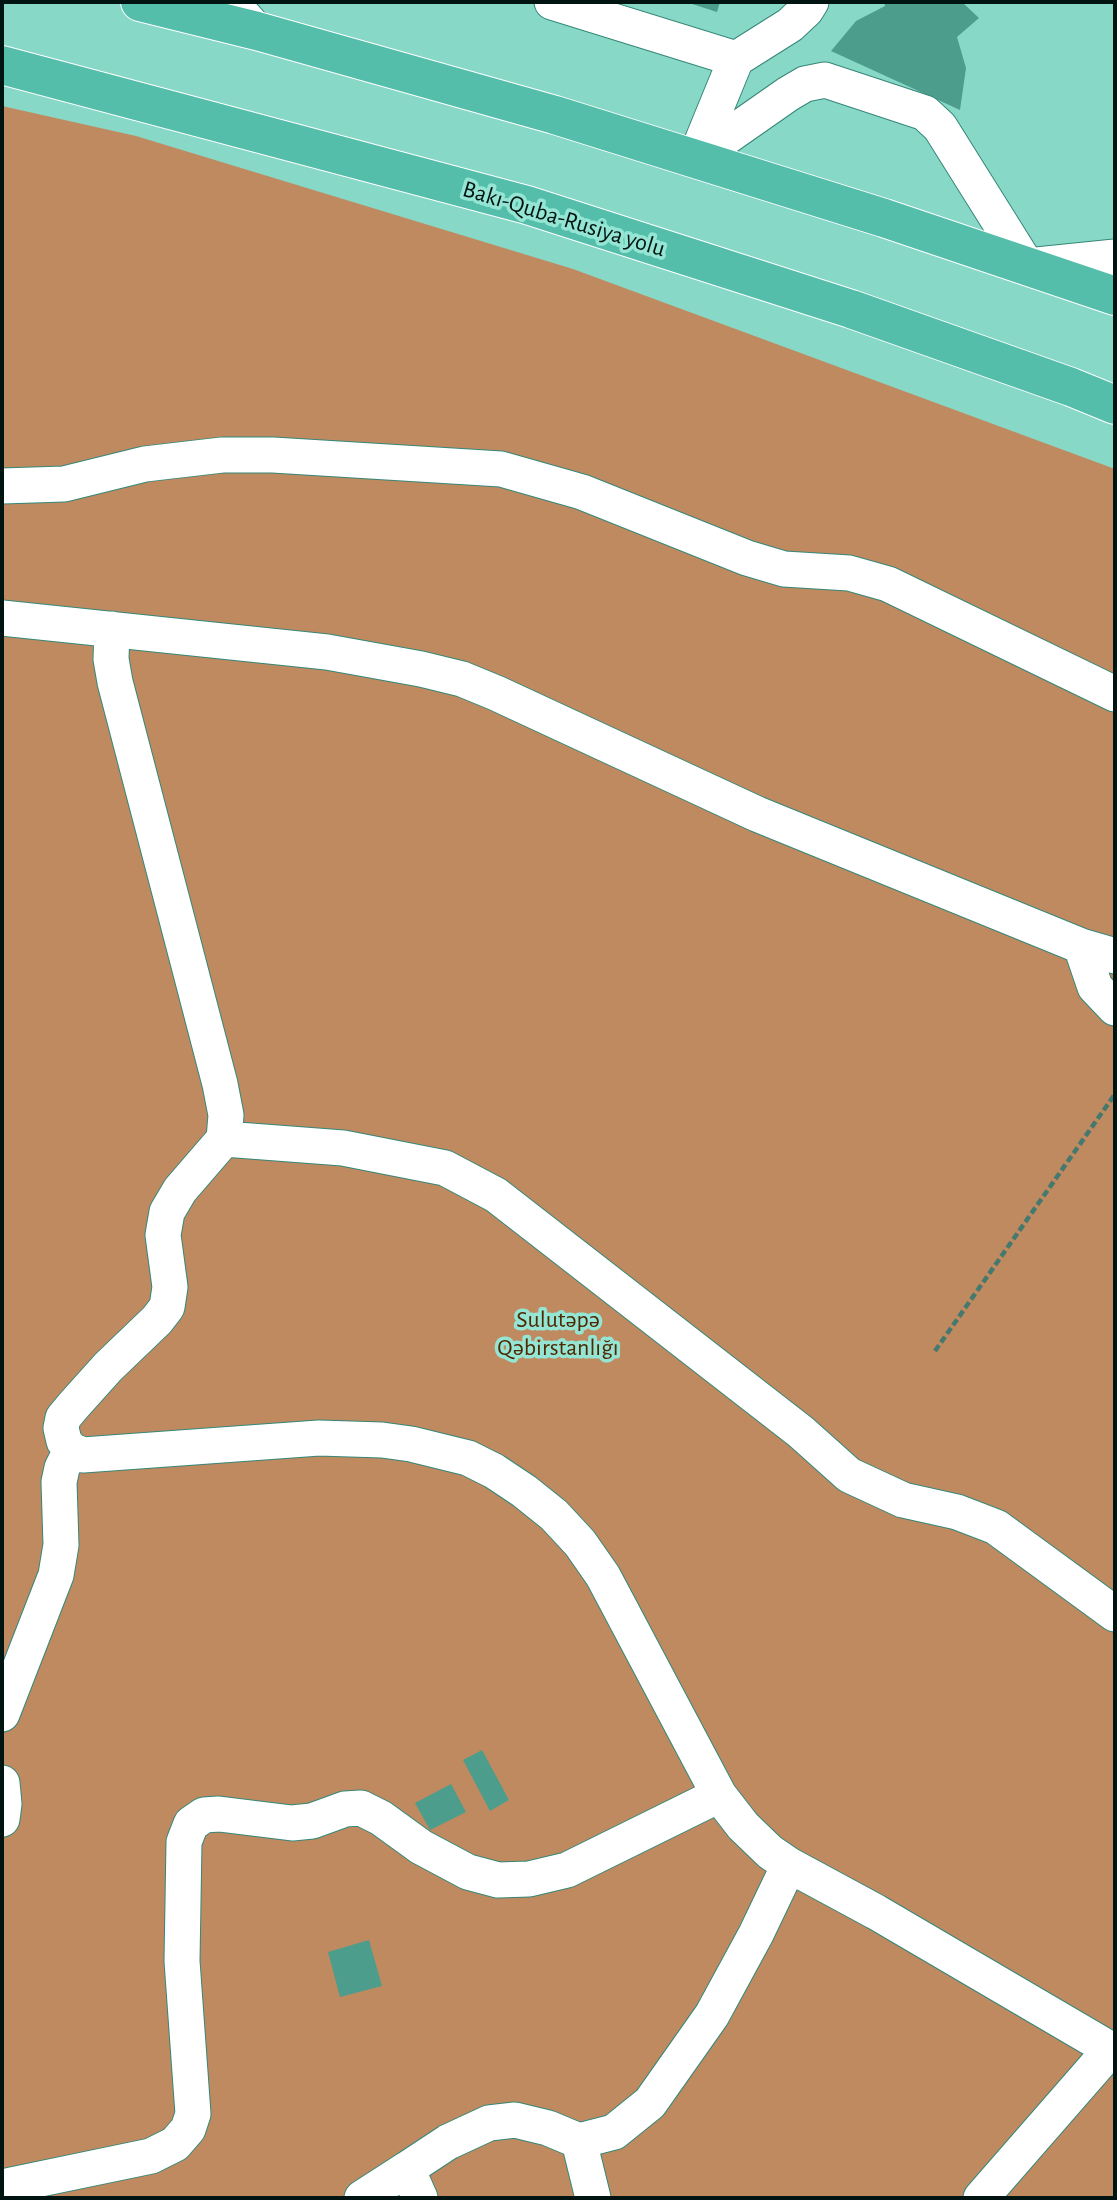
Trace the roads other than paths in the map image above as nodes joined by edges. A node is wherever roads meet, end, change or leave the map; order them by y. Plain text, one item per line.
1 (140, 2) edge
2 (231, 2) edge
3 (552, 2) edge
4 (811, 2) edge
5 (257, 31) junction
6 (736, 59) junction
7 (2, 65) edge
8 (695, 159) junction
9 (1115, 257) edge
10 (1027, 266) junction
11 (1115, 296) edge
12 (1115, 405) edge
13 (2, 486) edge
14 (2, 618) edge
15 (113, 629) junction
16 (1115, 694) edge
17 (1081, 946) junction
18 (1115, 956) edge
19 (1115, 1008) edge
20 (224, 1139) junction
21 (71, 1450) junction
22 (1115, 1614) edge
23 (2, 1714) edge
24 (2, 1783) edge
25 (719, 1795) junction
26 (2, 1819) edge
27 (789, 1865) junction
28 (1113, 2051) edge
29 (579, 2141) junction
30 (414, 2183) edge
31 (2, 2187) edge
32 (362, 2198) edge
33 (593, 2198) edge
34 (981, 2198) edge

1 - 5 highway
2 - 5 lane
3 - 6 lane
4 - 6 lane
5 - 8 highway
6 - 8 lane
7 - 12 highway, Bakı-Quba-Rusiya yolu
8 - 10 highway
8 - 10 lane
9 - 10 lane
10 - 11 highway
13 - 16 lane
14 - 15 lane
15 - 17 lane
15 - 20 lane
17 - 18 lane
17 - 19 lane
20 - 21 lane
20 - 22 lane
21 - 23 lane
21 - 25 lane
24 - 26 lane
25 - 27 lane
25 - 31 lane
27 - 28 lane
27 - 29 lane
28 - 34 lane
29 - 30 lane
29 - 33 lane
30 - 32 lane

